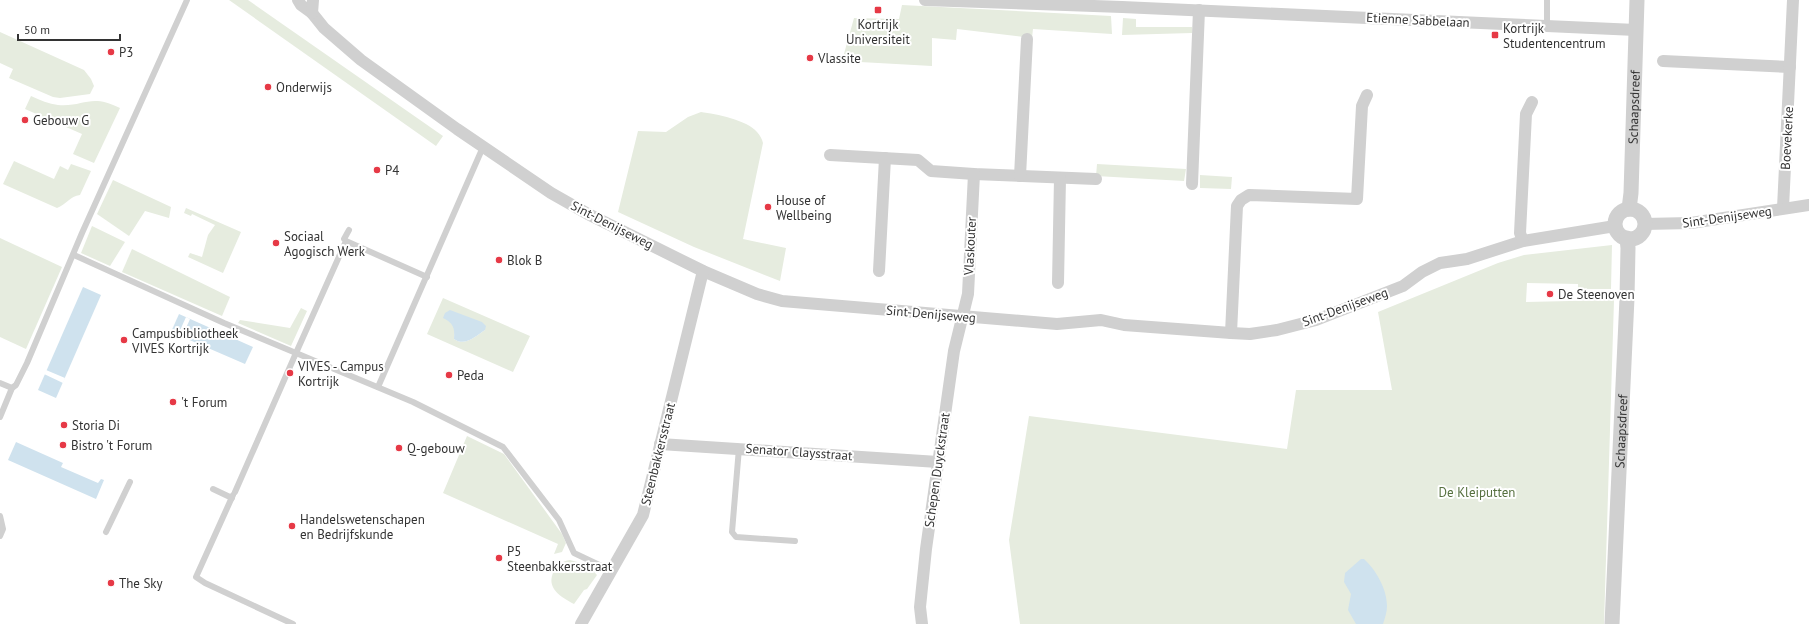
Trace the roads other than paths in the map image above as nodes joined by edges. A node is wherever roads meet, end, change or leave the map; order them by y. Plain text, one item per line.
1 (187, 0) edge
2 (298, 0) edge
3 (313, 0) edge
4 (925, 0) edge
5 (1547, 0) edge
6 (1637, 0) edge
7 (1792, 0) edge
8 (1200, 10) junction
9 (312, 13) junction
10 (1547, 26) junction
11 (1636, 30) junction
12 (1028, 39) dead end
13 (1663, 61) dead end
14 (1790, 67) junction
15 (1367, 94) dead end
16 (1532, 102) dead end
17 (483, 148) junction
18 (830, 155) dead end
19 (885, 158) junction
20 (974, 174) junction
21 (1020, 176) junction
22 (1060, 178) junction
23 (1096, 179) dead end
24 (1192, 184) dead end
25 (1809, 205) edge
26 (1783, 208) junction
27 (1629, 209) junction
28 (1644, 224) junction
29 (1615, 226) junction
30 (349, 230) dead end
31 (1627, 238) junction
32 (346, 241) junction
33 (1523, 241) junction
34 (74, 255) junction
35 (703, 270) junction
36 (879, 271) dead end
37 (427, 277) junction
38 (1058, 284) dead end
39 (962, 317) junction
40 (1231, 333) junction
41 (296, 353) junction
42 (0, 383) edge
43 (378, 387) junction
44 (12, 388) junction
45 (0, 417) edge
46 (660, 444) junction
47 (739, 448) junction
48 (938, 462) junction
49 (130, 482) dead end
50 (213, 489) dead end
51 (233, 495) junction
52 (0, 516) edge
53 (106, 532) dead end
54 (0, 536) edge
55 (795, 541) dead end
56 (612, 571) junction
57 (293, 624) edge
58 (581, 624) edge
59 (922, 624) edge
60 (1612, 624) edge

1 - 34 lane
2 - 9 street, Sint-Denijseweg
3 - 9 street
4 - 8 street, Etienne Sabbelaan
5 - 10 lane
6 - 11 street, Schaapsdreef
7 - 14 street, Boevekerke
8 - 10 street, Etienne Sabbelaan
8 - 24 street
9 - 17 street, Sint-Denijseweg
10 - 11 street, Etienne Sabbelaan
11 - 27 street, Schaapsdreef
12 - 21 street
13 - 14 street
14 - 26 street, Boevekerke
15 - 40 street
16 - 33 street
17 - 35 street, Sint-Denijseweg
17 - 37 lane
18 - 19 street
19 - 20 street
19 - 36 street
20 - 21 street
20 - 39 street, Vlaskouter
21 - 22 street
22 - 23 street
22 - 38 street
25 - 26 street, Sint-Denijseweg
26 - 28 street, Sint-Denijseweg
27 - 28 street
27 - 29 street
28 - 31 street
29 - 31 street
29 - 33 street, Sint-Denijseweg
30 - 32 lane
31 - 60 street, Schaapsdreef
32 - 37 lane
32 - 41 lane
33 - 40 street, Sint-Denijseweg
34 - 41 lane
34 - 44 lane
35 - 39 street, Sint-Denijseweg
35 - 46 street, Steenbakkersstraat
37 - 43 lane
39 - 40 street, Sint-Denijseweg
39 - 48 street, Schepen Duyckstraat
41 - 43 lane
41 - 51 lane
42 - 44 lane
43 - 56 lane
44 - 45 lane
46 - 47 street, Senator Claysstraat
46 - 56 street, Steenbakkersstraat
47 - 48 street, Senator Claysstraat
47 - 55 lane
48 - 59 street, Schepen Duyckstraat
49 - 53 lane
50 - 51 lane
51 - 57 lane
52 - 54 lane
56 - 58 street, Steenbakkersstraat

